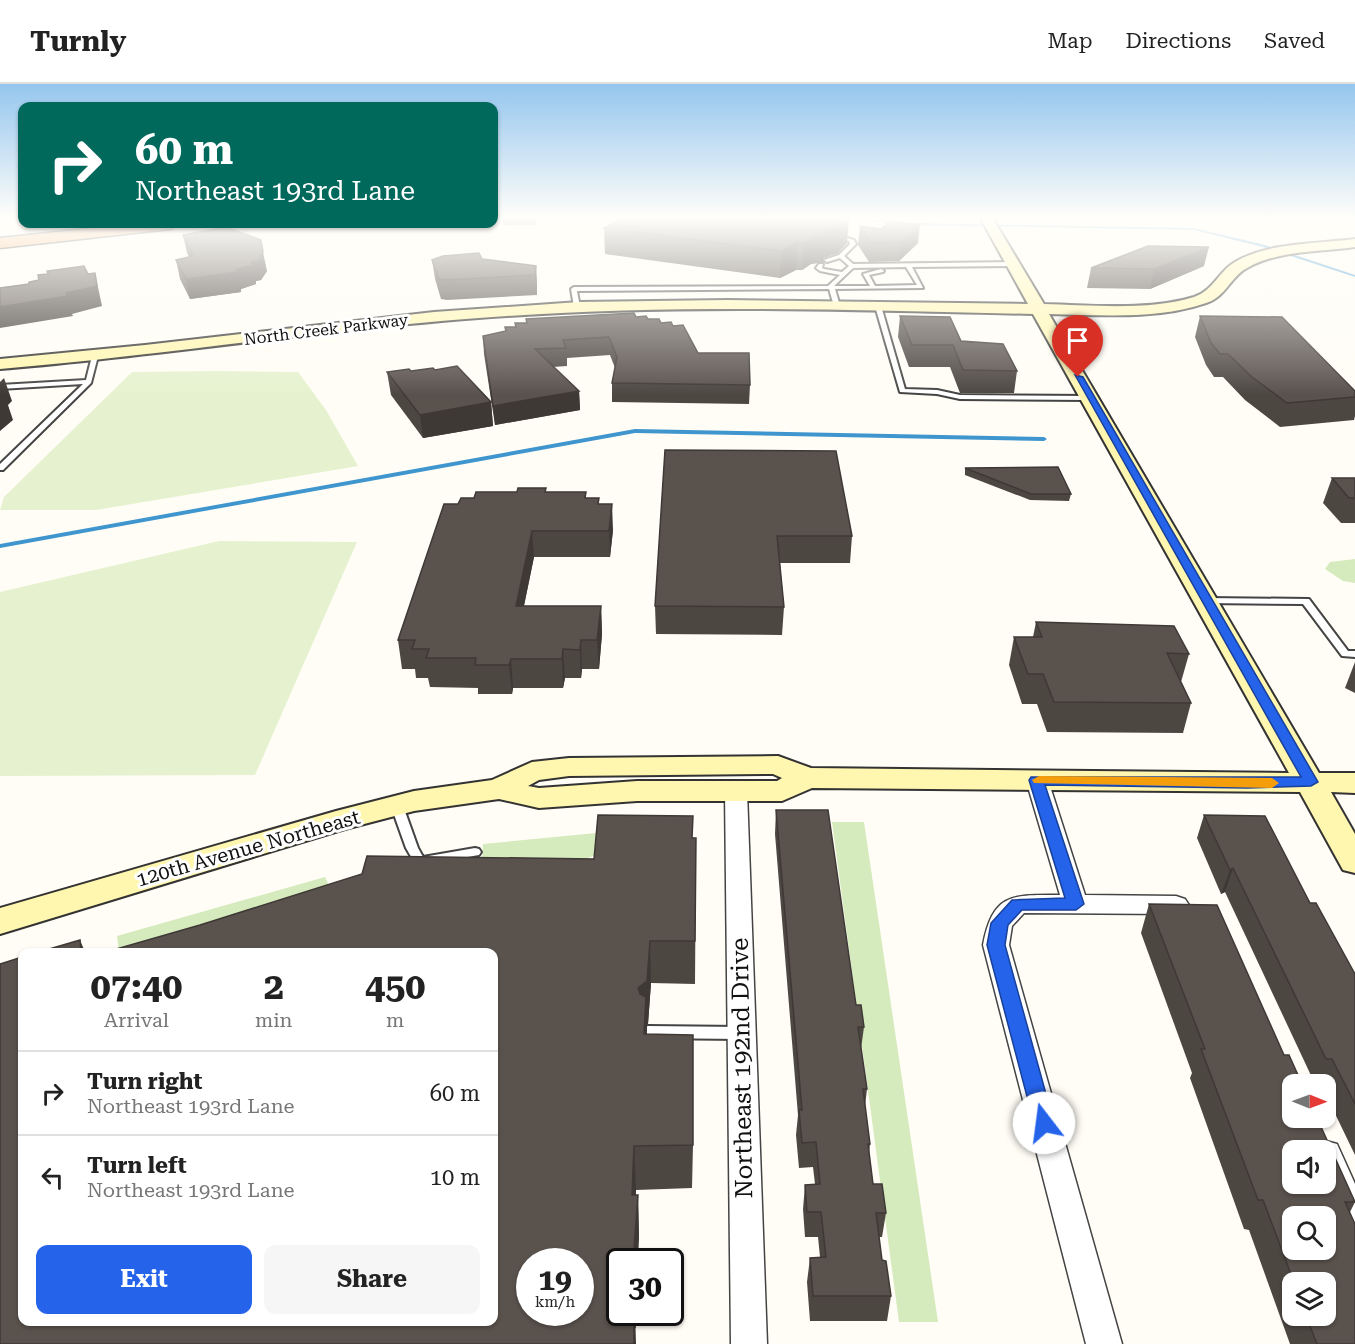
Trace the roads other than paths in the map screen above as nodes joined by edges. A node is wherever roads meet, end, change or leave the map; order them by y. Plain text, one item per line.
1 (840, 278) edge
2 (880, 278) dead end
3 (904, 278) dead end
4 (916, 278) joint
5 (1021, 278) edge
6 (1226, 278) edge
7 (869, 279) joint
8 (831, 286) junction
9 (874, 288) junction
10 (837, 306) junction
11 (878, 306) junction
12 (577, 307) junction
13 (1037, 309) junction
14 (95, 356) junction
15 (0, 364) edge
16 (89, 382) junction
17 (0, 387) edge
18 (1090, 398) junction
19 (0, 468) edge
20 (1206, 601) junction
21 (1355, 654) edge
22 (806, 778) junction
23 (1036, 780) junction
24 (1311, 782) junction
25 (1355, 783) edge
26 (499, 789) junction
27 (736, 791) junction
28 (398, 806) junction
29 (475, 852) dead end
30 (420, 862) junction
31 (1355, 862) edge
32 (430, 879) edge
33 (1076, 904) junction
34 (1205, 916) edge
35 (0, 921) edge
36 (648, 1032) edge
37 (742, 1033) junction
38 (1336, 1178) edge
39 (1355, 1220) edge
40 (749, 1344) edge
41 (1104, 1344) edge

1 - 8 lane
2 - 7 lane
3 - 4 lane
4 - 9 lane
5 - 13 main road
6 - 13 main road, North Creek Parkway
7 - 9 lane
8 - 9 lane
8 - 10 lane
8 - 12 lane
10 - 11 main road, North Creek Parkway
10 - 12 main road, North Creek Parkway
11 - 13 main road, North Creek Parkway
11 - 18 lane
12 - 14 main road, North Creek Parkway
13 - 18 main road
14 - 15 main road, North Creek Parkway
14 - 16 lane
16 - 17 lane
16 - 19 lane
18 - 20 main road
20 - 21 lane
20 - 24 main road
22 - 23 main road, 120th Avenue Northeast
22 - 26 main road, 120th Avenue Northeast
22 - 27 main road, 120th Avenue Northeast
23 - 24 main road, 120th Avenue Northeast
23 - 33 street
24 - 25 main road, 120th Avenue Northeast
24 - 31 main road
26 - 27 main road, 120th Avenue Northeast
26 - 28 main road, 120th Avenue Northeast
27 - 37 street, Northeast 192nd Drive
28 - 30 lane
28 - 35 main road, 120th Avenue Northeast
29 - 30 lane
30 - 32 lane
33 - 34 street
33 - 41 street
36 - 37 lane
37 - 40 street, Northeast 192nd Drive
38 - 39 street

